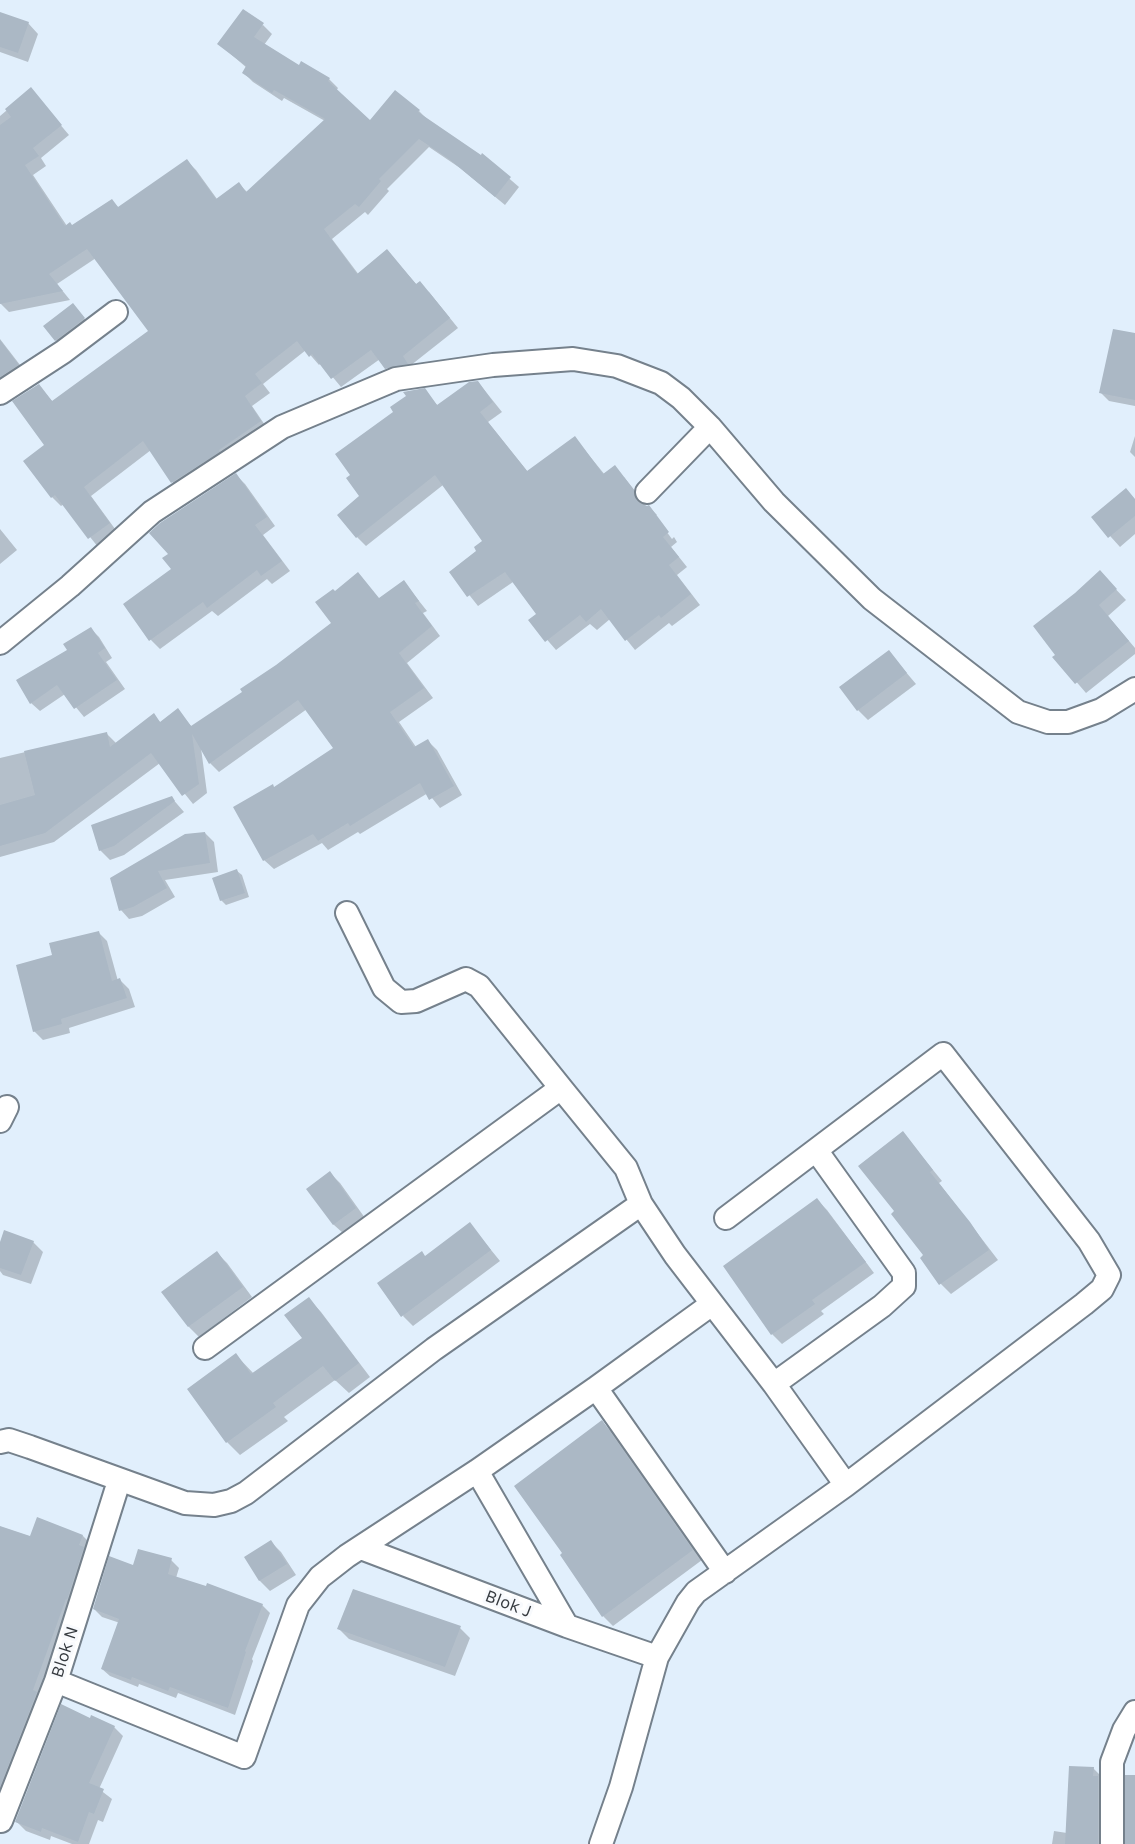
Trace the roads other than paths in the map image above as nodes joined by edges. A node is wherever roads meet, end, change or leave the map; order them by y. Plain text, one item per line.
1 (116, 312) dead end
2 (0, 393) edge
3 (710, 427) junction
4 (647, 492) dead end
5 (0, 643) edge
6 (1135, 689) edge
7 (347, 913) dead end
8 (561, 1088) junction
9 (816, 1150) junction
10 (641, 1204) junction
11 (726, 1218) dead end
12 (712, 1304) junction
13 (205, 1348) dead end
14 (774, 1383) junction
15 (596, 1388) junction
16 (0, 1442) edge
17 (477, 1471) junction
18 (118, 1480) junction
19 (846, 1485) junction
20 (361, 1548) junction
21 (725, 1572) junction
22 (567, 1626) junction
23 (657, 1657) junction
24 (56, 1681) junction
25 (1135, 1712) edge
26 (2, 1821) dead end
27 (601, 1844) edge
28 (1112, 1844) edge

1 - 2 street
3 - 4 street
3 - 5 street
3 - 6 street
7 - 8 street
8 - 10 street
8 - 13 street
9 - 11 street
9 - 14 street
9 - 19 street
10 - 12 street
10 - 18 street
12 - 14 street
12 - 15 street
14 - 19 street
15 - 17 street
15 - 21 street
16 - 18 street
17 - 20 street
17 - 22 street
18 - 24 street, Blok N
19 - 21 street
20 - 22 street, Blok J
20 - 24 street
21 - 23 street
22 - 23 street, Blok J
23 - 27 street
24 - 26 street, Blok N
25 - 28 street

